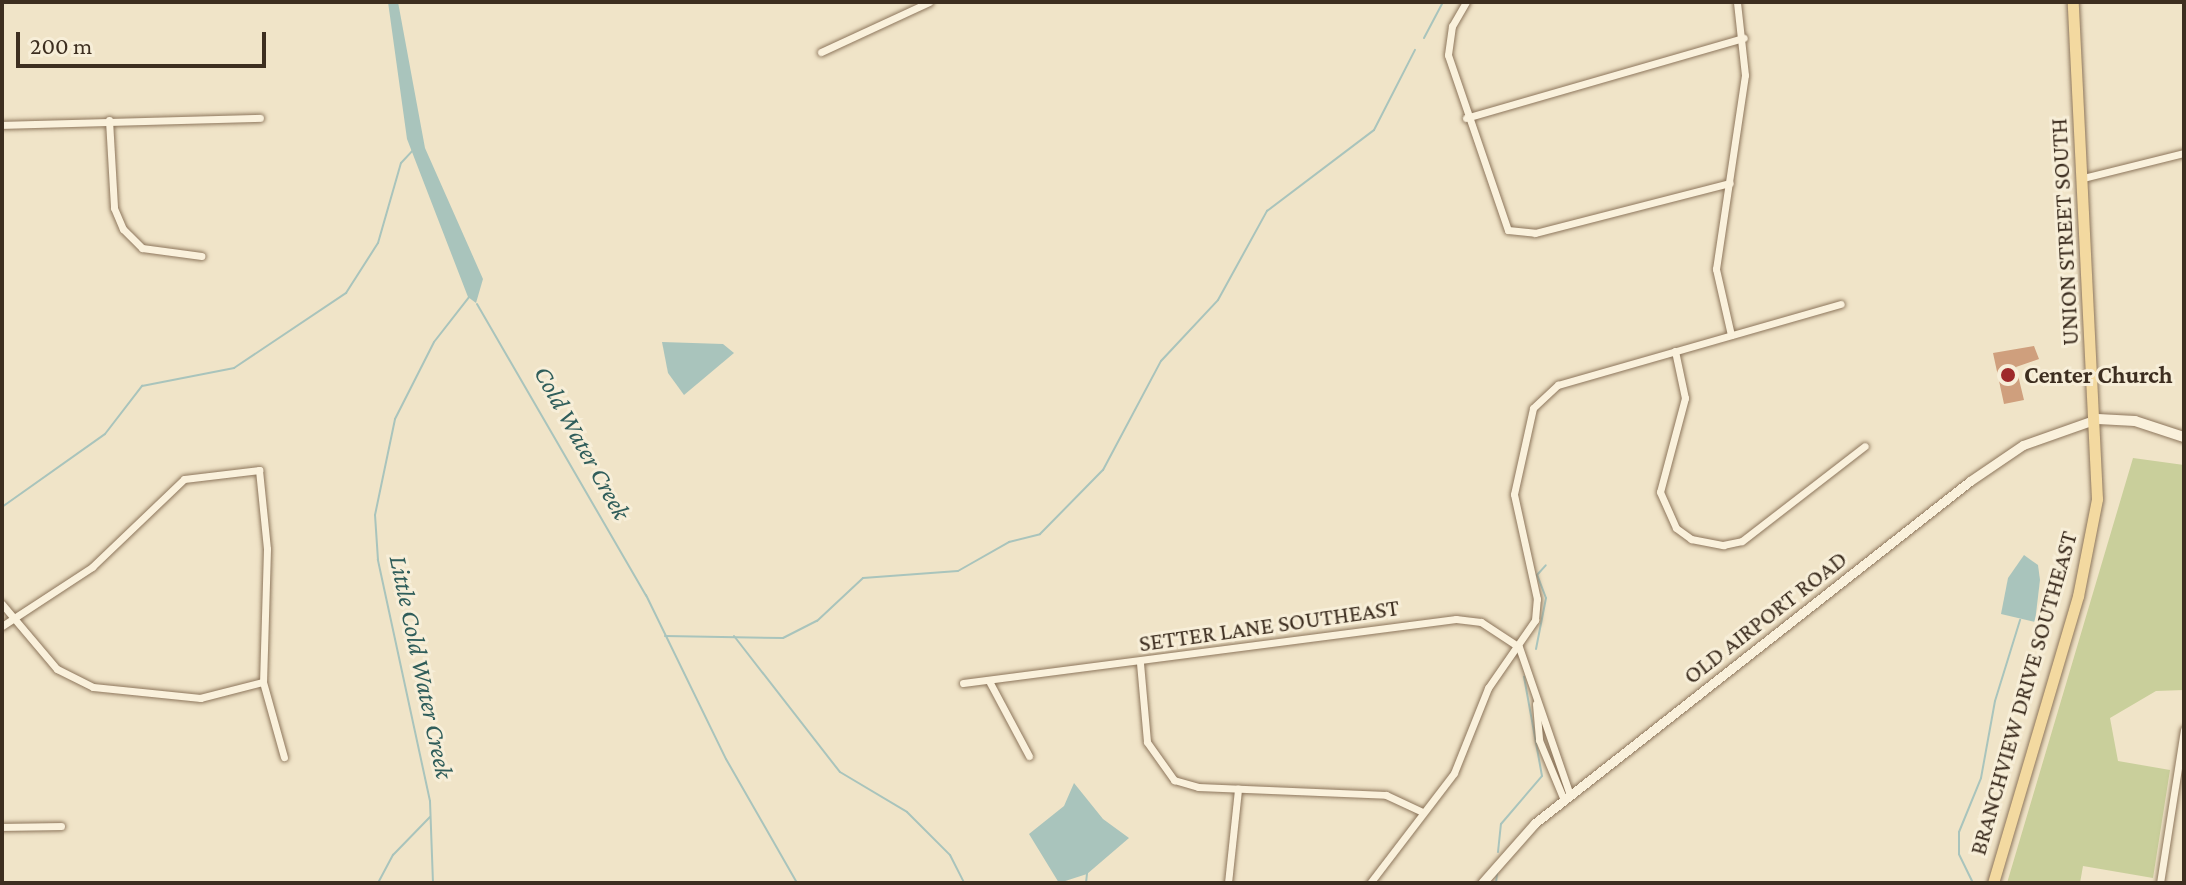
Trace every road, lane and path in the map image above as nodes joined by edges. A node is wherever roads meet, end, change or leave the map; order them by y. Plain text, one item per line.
1 (929, 2) edge
2 (1466, 2) edge
3 (1737, 2) edge
4 (2073, 2) edge
5 (1744, 38) junction
6 (821, 52) dead end
7 (260, 118) dead end
8 (1466, 118) junction
9 (109, 120) junction
10 (2, 125) edge
11 (2184, 153) edge
12 (2083, 178) junction
13 (1730, 183) junction
14 (201, 256) dead end
15 (1841, 304) dead end
16 (1731, 335) junction
17 (1675, 351) junction
18 (2098, 419) junction
19 (2184, 437) edge
20 (1865, 446) dead end
21 (2, 604) edge
22 (13, 617) junction
23 (2, 626) edge
24 (1519, 647) junction
25 (1140, 663) junction
26 (989, 681) junction
27 (263, 682) junction
28 (963, 683) dead end
29 (2184, 730) edge
30 (1029, 756) dead end
31 (284, 757) dead end
32 (1238, 789) junction
33 (1567, 798) junction
34 (1422, 812) junction
35 (61, 826) dead end
36 (2, 827) edge
37 (1228, 883) edge
38 (1370, 883) edge
39 (1482, 883) edge
40 (1993, 883) edge
41 (2160, 883) edge

1 - 6 street
2 - 8 street
3 - 5 street
4 - 12 main road, UNION STREET SOUTH
5 - 8 street
5 - 13 street
7 - 9 street
8 - 13 street
9 - 10 street
9 - 14 street
11 - 12 street
12 - 18 main road, UNION STREET SOUTH
13 - 16 street
15 - 16 street
16 - 17 street
17 - 20 street
17 - 24 street
18 - 19 main road
18 - 33 street, OLD AIRPORT ROAD
18 - 40 main road, BRANCHVIEW DRIVE SOUTHEAST
21 - 22 street
22 - 23 street
22 - 27 street
22 - 27 street
24 - 25 street, SETTER LANE SOUTHEAST
24 - 33 street
24 - 34 street
25 - 26 street, SETTER LANE SOUTHEAST
25 - 32 street
26 - 28 street, SETTER LANE SOUTHEAST
26 - 30 street
27 - 31 street
29 - 41 street
32 - 34 street
32 - 37 street
33 - 39 street, OLD AIRPORT ROAD
34 - 38 street
35 - 36 street

